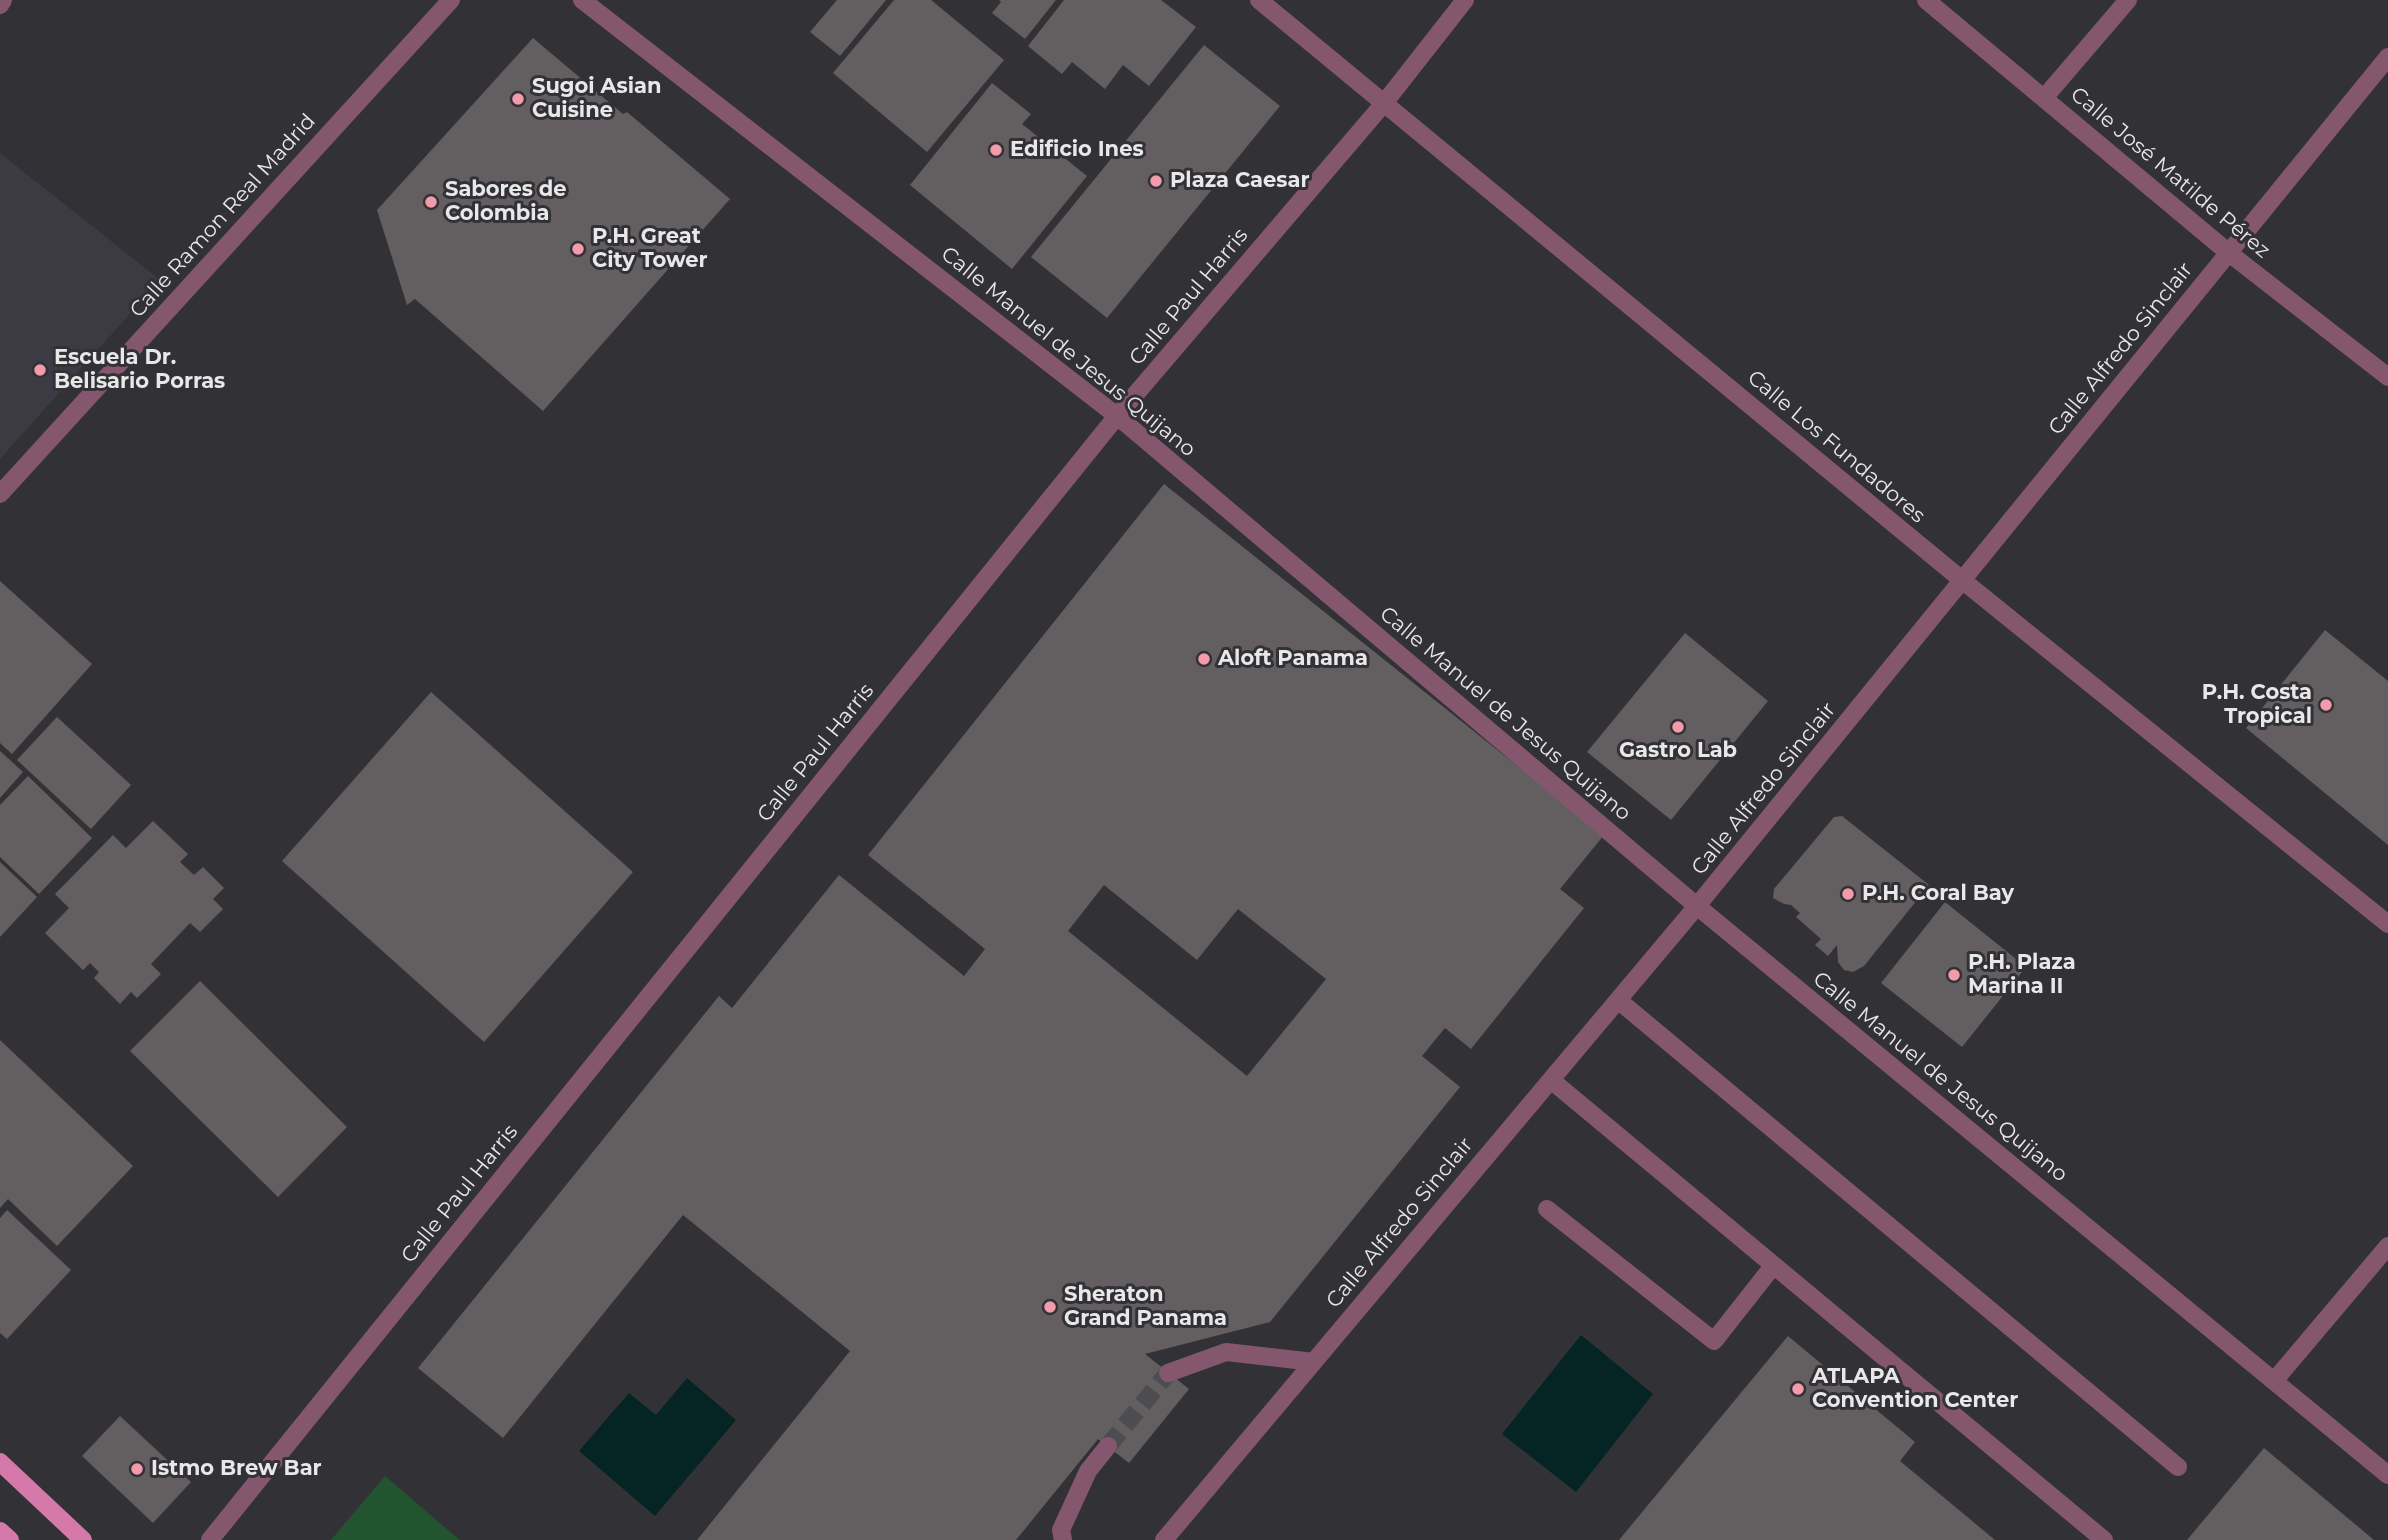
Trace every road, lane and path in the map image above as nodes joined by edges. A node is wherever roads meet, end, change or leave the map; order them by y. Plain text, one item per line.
1 (2, 0) edge
2 (451, 0) edge
3 (582, 0) edge
4 (1259, 0) edge
5 (1465, 0) edge
6 (1926, 0) edge
7 (2128, 0) edge
8 (0, 5) edge
9 (2388, 57) edge
10 (2045, 98) junction
11 (1385, 102) junction
12 (2229, 253) junction
13 (2388, 377) edge
14 (1117, 416) junction
15 (0, 494) edge
16 (1962, 580) junction
17 (1697, 906) junction
18 (2388, 924) edge
19 (1618, 1000) junction
20 (1551, 1080) junction
21 (1547, 1209) dead end
22 (2388, 1246) edge
23 (1773, 1266) junction
24 (1314, 1362) junction
25 (1168, 1373) tunnel mouth
26 (2274, 1381) junction
27 (1108, 1446) tunnel mouth
28 (0, 1462) edge
29 (2178, 1467) dead end
30 (2388, 1475) edge
31 (0, 1531) edge
32 (10, 1540) edge
33 (83, 1540) edge
34 (209, 1540) edge
35 (1063, 1540) edge
36 (1164, 1540) edge
37 (2104, 1540) edge

1 - 8 street
2 - 15 street, Calle Ramon Real Madrid
3 - 14 street, Calle Manuel de Jesus Quijano
4 - 11 street, Calle Los Fundadores
5 - 11 street, Calle Paul Harris
6 - 10 street, Calle José Matilde Pérez
7 - 10 street
9 - 12 street, Calle Alfredo Sinclair
10 - 12 street, Calle José Matilde Pérez
11 - 14 street, Calle Paul Harris
11 - 16 street, Calle Los Fundadores
12 - 13 street, Calle José Matilde Pérez
12 - 16 street, Calle Alfredo Sinclair
14 - 17 street, Calle Manuel de Jesus Quijano
14 - 34 street, Calle Paul Harris
16 - 17 street, Calle Alfredo Sinclair
16 - 18 street, Calle Los Fundadores
17 - 19 street, Calle Alfredo Sinclair
17 - 26 street, Calle Manuel de Jesus Quijano
19 - 20 street, Calle Alfredo Sinclair
19 - 29 street
20 - 23 street
20 - 24 street, Calle Alfredo Sinclair
21 - 23 street
22 - 26 street
23 - 37 street
24 - 25 street
24 - 36 street, Calle Alfredo Sinclair
26 - 30 street, Calle Manuel de Jesus Quijano
27 - 35 street
28 - 33 main road
31 - 32 main road

